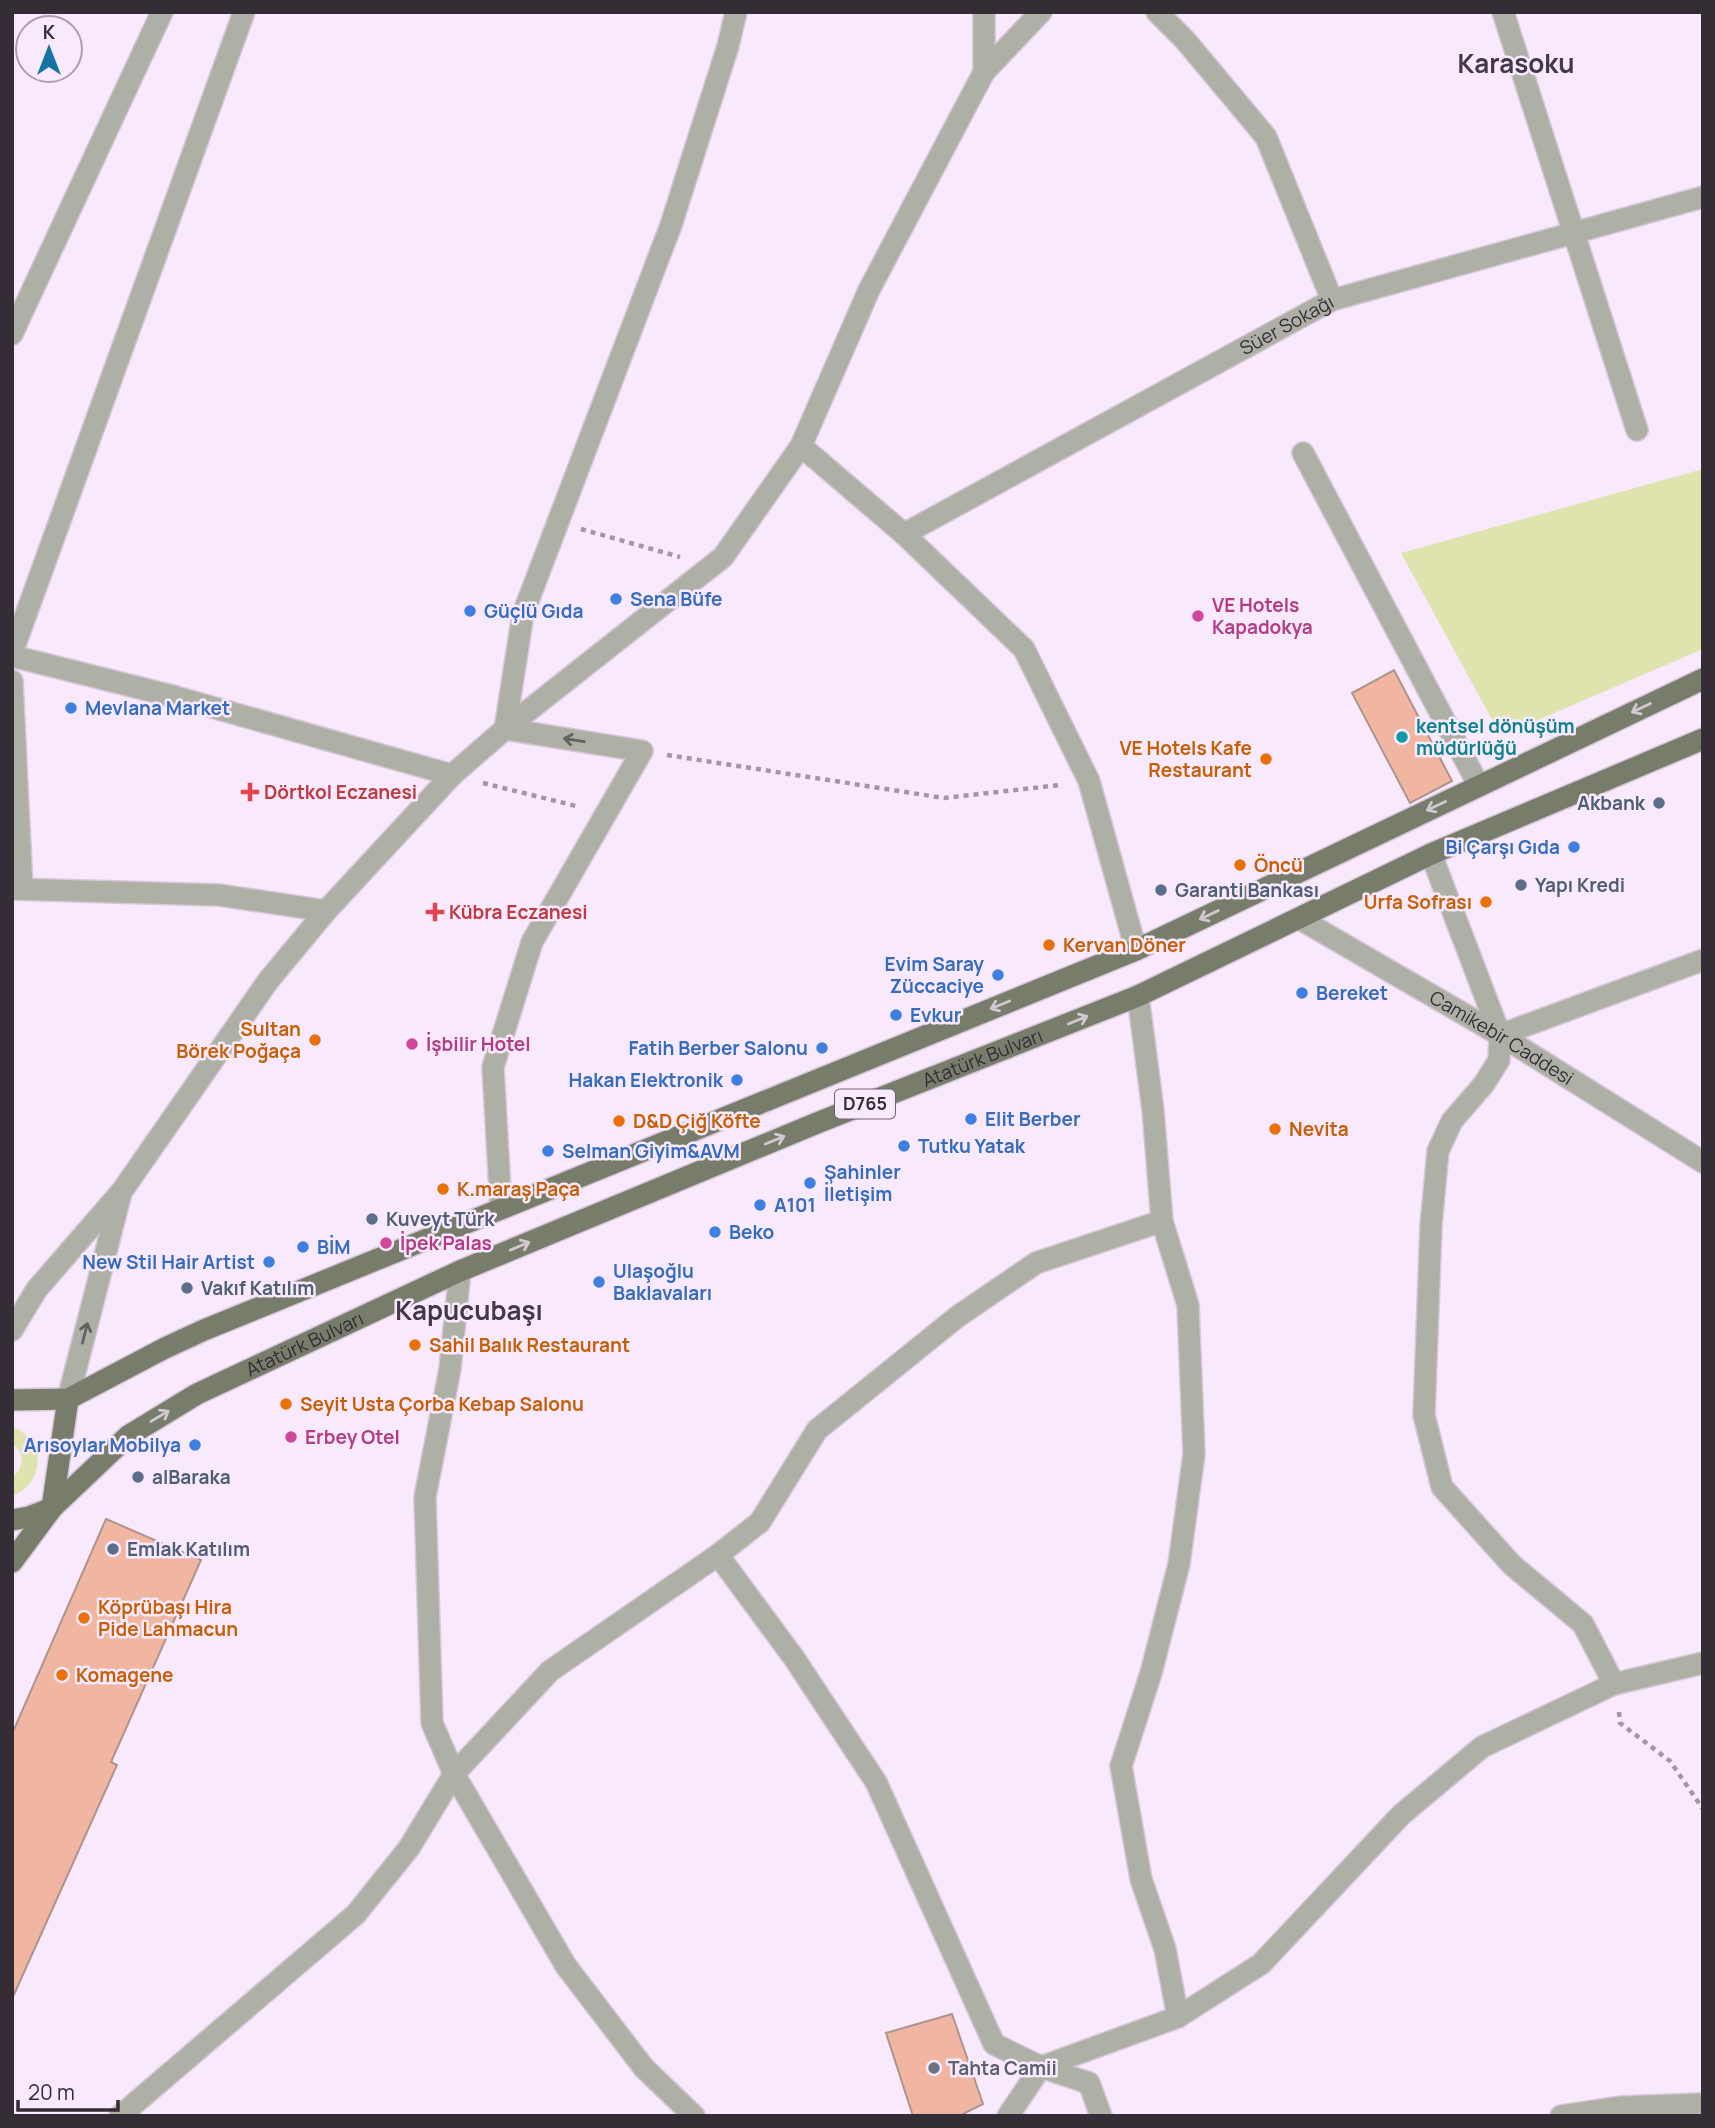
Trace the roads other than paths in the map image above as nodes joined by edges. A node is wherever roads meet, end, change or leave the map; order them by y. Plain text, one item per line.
1 (162, 12) edge
2 (244, 12) edge
3 (736, 12) edge
4 (984, 12) edge
5 (1041, 12) edge
6 (1157, 12) edge
7 (1503, 12) edge
8 (984, 72) junction
9 (1703, 197) edge
10 (1574, 233) junction
11 (1332, 300) junction
12 (12, 334) edge
13 (1637, 430) dead end
14 (801, 446) junction
15 (1303, 453) dead end
16 (904, 534) junction
17 (12, 654) edge
18 (1703, 679) edge
19 (12, 681) edge
20 (505, 729) junction
21 (1703, 739) edge
22 (452, 775) junction
23 (1479, 786) junction
24 (1431, 854) junction
25 (17, 889) edge
26 (326, 911) junction
27 (1300, 919) junction
28 (1136, 950) junction
29 (1703, 960) edge
30 (1138, 996) junction
31 (1500, 1035) junction
32 (1703, 1162) edge
33 (122, 1191) junction
34 (500, 1209) junction
35 (1162, 1220) junction
36 (460, 1271) junction
37 (12, 1329) edge
38 (68, 1399) junction
39 (12, 1400) edge
40 (52, 1508) junction
41 (12, 1520) edge
42 (718, 1555) junction
43 (12, 1562) edge
44 (1703, 1663) edge
45 (1614, 1684) junction
46 (454, 1774) junction
47 (1178, 2017) junction
48 (1041, 2067) junction
49 (1703, 2104) edge
50 (120, 2116) edge
51 (694, 2116) edge
52 (1008, 2116) edge
53 (1101, 2116) edge
54 (1561, 2116) edge

1 - 12 street
2 - 17 street
3 - 20 street
4 - 8 street
5 - 8 street
6 - 11 street
7 - 10 street
8 - 14 street
9 - 10 street, Süer Sokağı
10 - 11 street, Süer Sokağı
10 - 13 street
11 - 16 street, Süer Sokağı
14 - 16 street
14 - 20 street
15 - 23 street
16 - 28 street
17 - 22 street
18 -> 23 main road, D765
19 - 25 street
20 - 22 street
34 -> 20 street
21 - 24 main road, Atatürk Bulvarı / D765
22 - 26 street
23 -> 28 main road, D765
24 - 27 main road, Atatürk Bulvarı / D765
24 - 31 street
25 - 26 street
26 - 33 street
27 - 30 main road, Atatürk Bulvarı / D765
27 - 31 street, Camikebir Caddesi
28 -> 34 main road, D765
29 - 31 street
30 - 35 street
36 -> 30 main road, Atatürk Bulvarı / D765
31 - 32 street, Camikebir Caddesi
31 - 45 street
33 - 37 street
38 -> 33 street
34 - 38 main road, D765
35 - 42 street
35 - 47 street
40 -> 36 main road, Atatürk Bulvarı / D765
36 - 46 street
38 - 39 main road
38 - 40 main road
40 - 41 main road
40 - 43 main road, Atatürk Bulvarı
42 - 46 street
42 - 48 street
44 - 45 street
45 - 47 street
46 - 50 street
46 - 51 street
47 - 48 street
48 - 52 street
48 - 53 street
49 - 54 street

